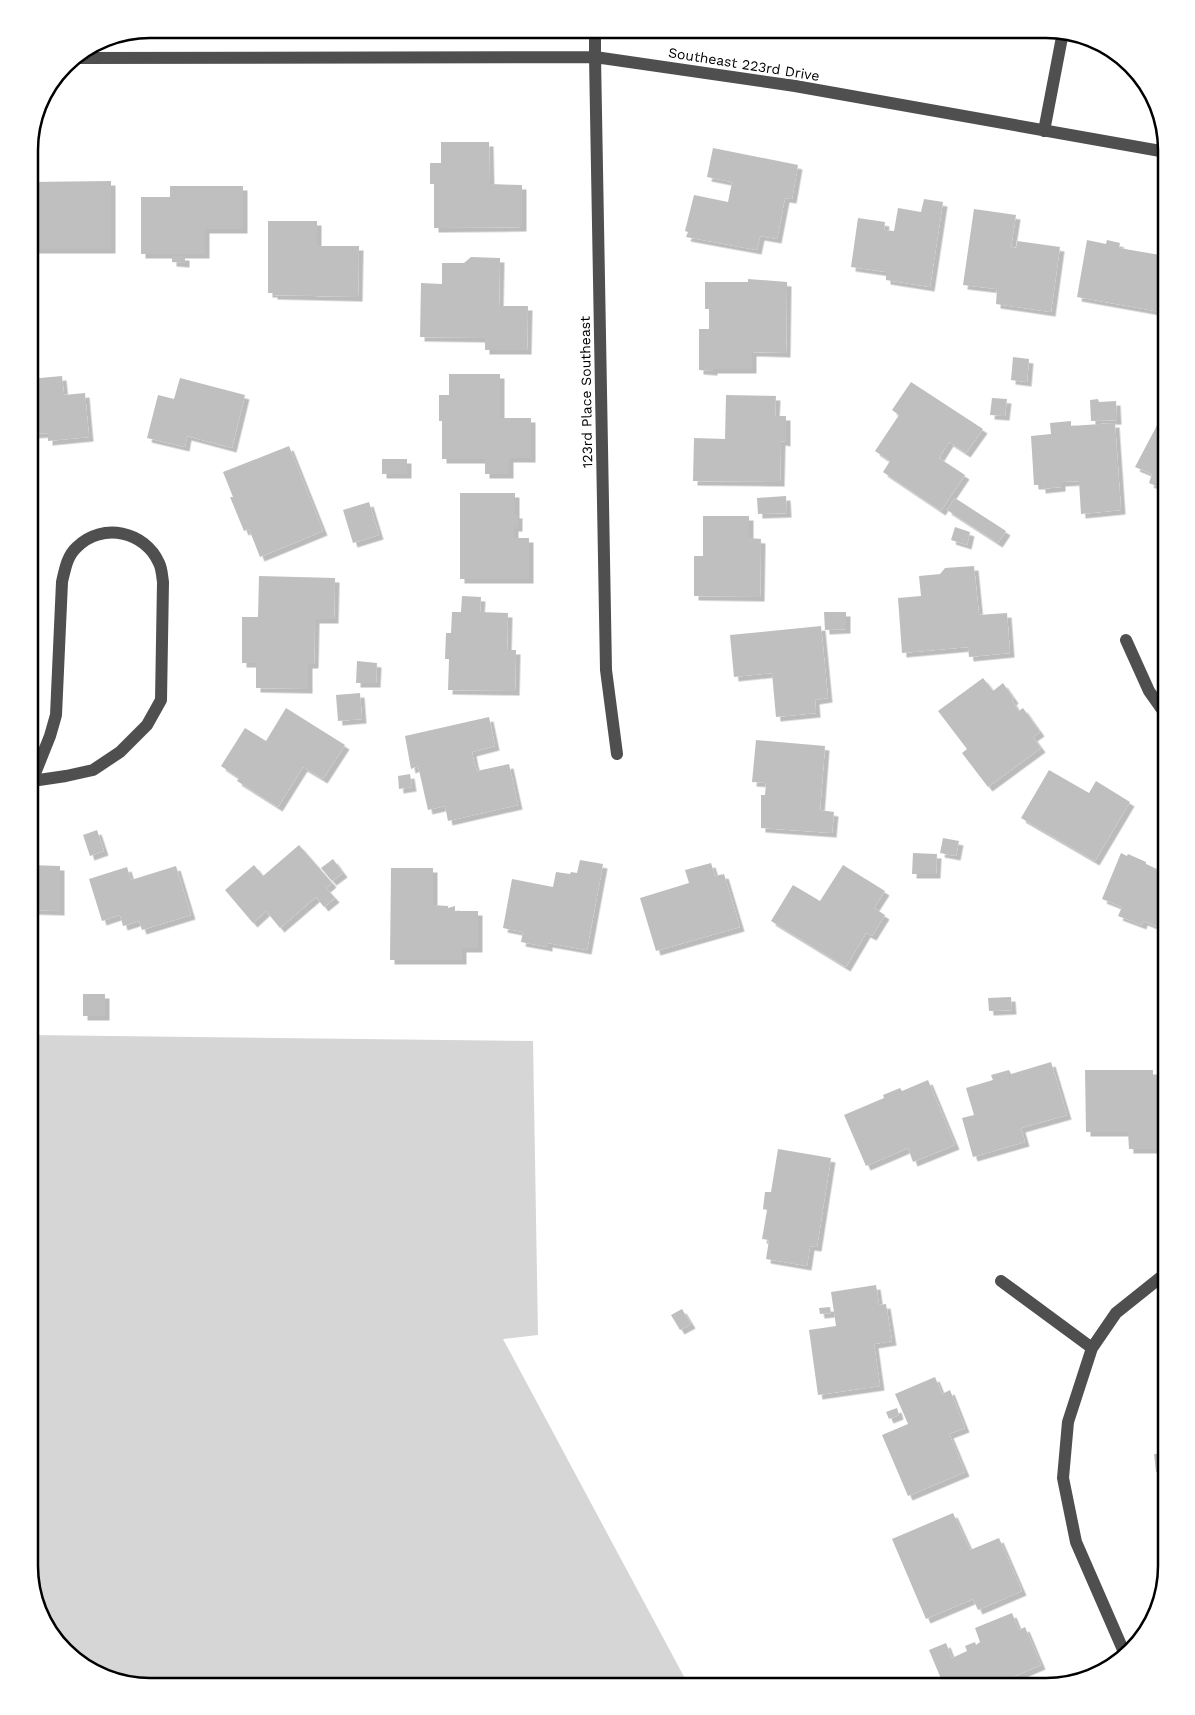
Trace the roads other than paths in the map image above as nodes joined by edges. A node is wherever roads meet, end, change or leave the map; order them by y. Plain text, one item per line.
1 (595, 38) edge
2 (1062, 38) edge
3 (594, 57) junction
4 (85, 58) edge
5 (1044, 131) junction
6 (1158, 151) edge
7 (1126, 640) dead end
8 (1158, 704) edge
9 (617, 754) dead end
10 (38, 763) edge
11 (38, 780) edge
12 (1158, 1279) edge
13 (1001, 1281) dead end
14 (1092, 1348) junction
15 (1122, 1647) edge

1 - 3 street, 123rd Place Southeast
2 - 5 street
3 - 4 street, Southeast 223rd Drive
3 - 5 street, Southeast 223rd Drive
3 - 9 street, 123rd Place Southeast
5 - 6 street, Southeast 223rd Drive
7 - 8 street
10 - 11 street
12 - 14 street
13 - 14 street
14 - 15 street

